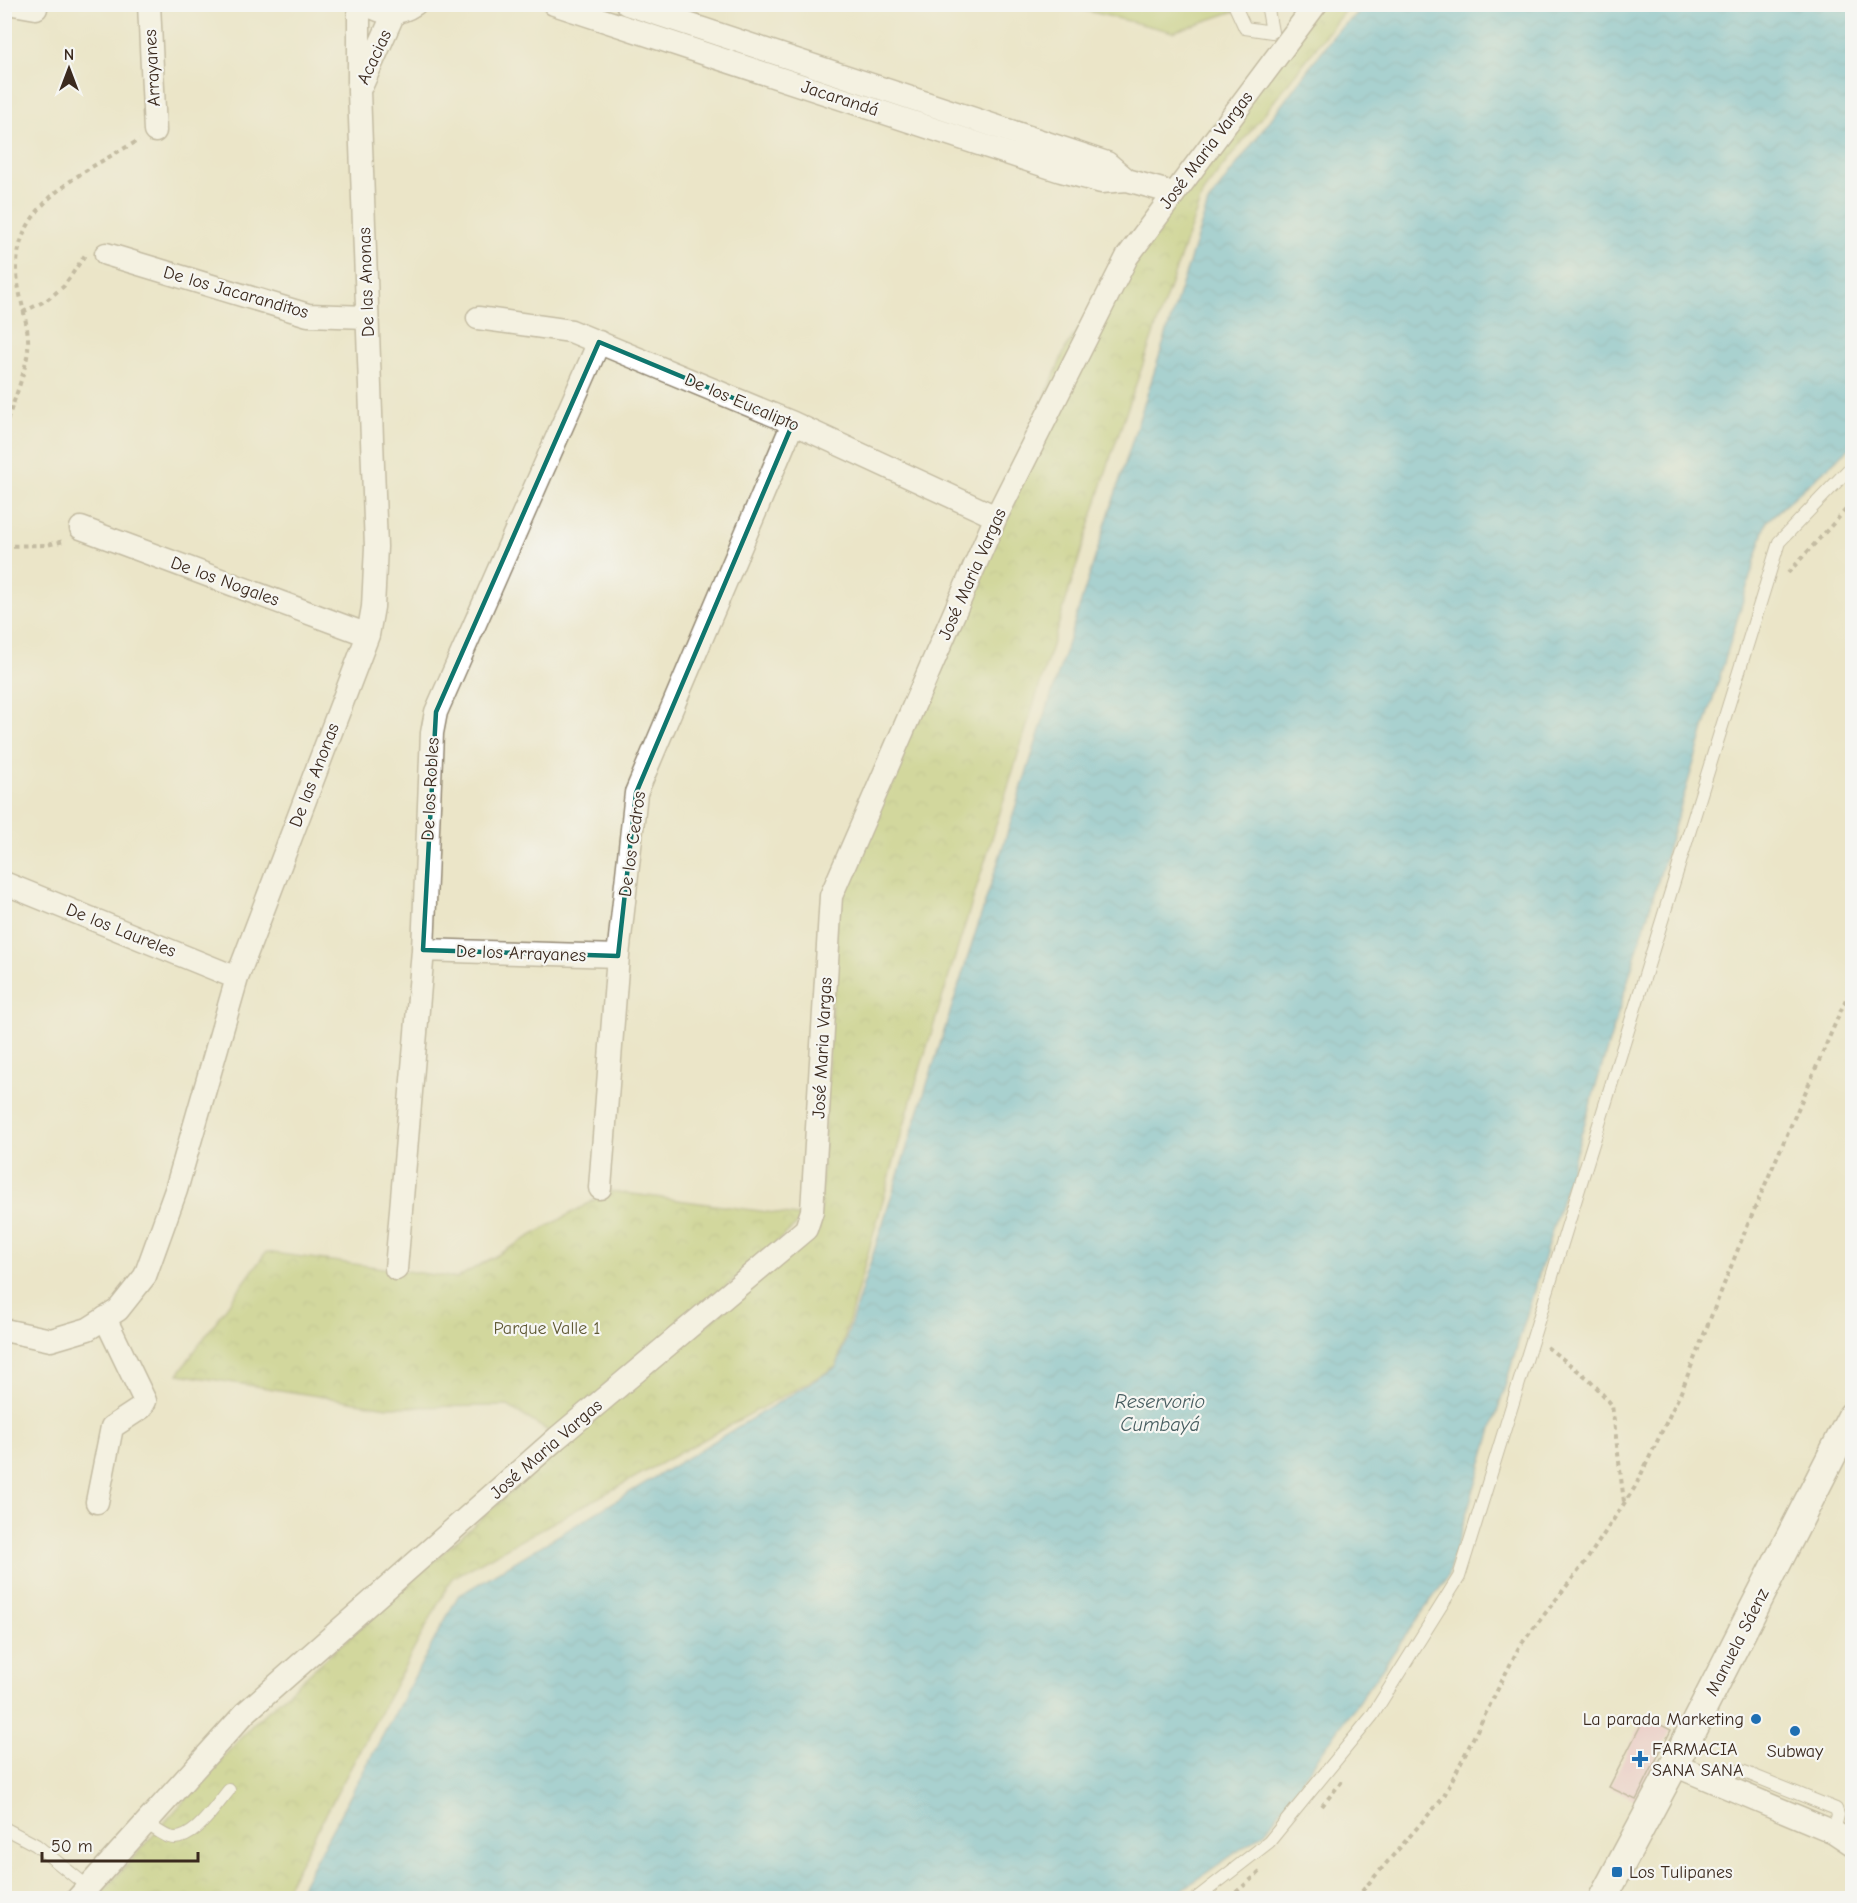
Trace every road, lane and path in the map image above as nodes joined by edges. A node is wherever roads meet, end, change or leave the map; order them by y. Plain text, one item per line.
1 (13, 4) edge
2 (149, 4) edge
3 (359, 4) edge
4 (367, 4) edge
5 (554, 4) edge
6 (627, 4) edge
7 (1234, 4) edge
8 (1268, 4) edge
9 (1316, 4) edge
10 (36, 8) dead end
11 (405, 9) edge
12 (1279, 40) junction
13 (359, 91) junction
14 (854, 91) junction
15 (155, 131) joint
16 (1173, 193) junction
17 (106, 254) joint
18 (23, 312) junction
19 (367, 317) junction
20 (478, 318) dead end
21 (599, 342) junction
22 (793, 423) junction
23 (4, 428) edge
24 (1852, 466) edge
25 (996, 517) junction
26 (81, 528) joint
27 (4, 546) edge
28 (368, 634) junction
29 (4, 883) edge
30 (423, 950) junction
31 (618, 956) junction
32 (237, 978) junction
33 (1852, 985) edge
34 (600, 1188) dead end
35 (396, 1269) dead end
36 (105, 1318) junction
37 (4, 1330) edge
38 (1547, 1347) dead end
39 (1852, 1416) edge
40 (97, 1503) dead end
41 (1624, 1503) junction
42 (1674, 1765) junction
43 (229, 1790) dead end
44 (145, 1822) junction
45 (4, 1828) edge
46 (1843, 1838) edge
47 (83, 1893) edge
48 (1197, 1899) edge
49 (1356, 1899) edge
50 (1603, 1899) edge

1 - 10 street
2 - 15 street, Arrayanes
3 - 13 street, Acacias
4 - 11 street
5 - 14 street, Jacarandá
6 - 14 street, Jacarandá
7 - 12 lane
8 - 12 lane
9 - 12 street, José Maria Vargas
11 - 13 street, Acacias
12 - 16 street, José Maria Vargas
13 - 19 street, De las Anonas
14 - 16 street, Jacarandá
15 - 18 path
16 - 25 street, José Maria Vargas
17 - 18 path
17 - 19 street, De los Jacaranditos
18 - 23 path
19 - 28 street, De las Anonas
20 - 21 street, De los Eucalipto
21 - 22 street, De los Eucalipto
21 - 30 street, De los Robles
22 - 25 street, De los Eucalipto
22 - 31 street, De los Cedros
24 - 48 lane
25 - 44 street, José Maria Vargas
26 - 27 path
26 - 28 street, De los Nogales
28 - 32 street, De las Anonas
29 - 32 street, De los Laureles
30 - 31 street, De los Arrayanes
30 - 35 street, De los Robles
31 - 34 street, De los Cedros
32 - 36 street, De las Anonas
33 - 41 path
36 - 37 street, De las Anonas
36 - 40 street
38 - 41 path
39 - 42 street, Manuela Sáenz
41 - 49 path
42 - 46 street
42 - 50 street, Manuela Sáenz
43 - 44 lane
44 - 47 street, José Maria Vargas
45 - 47 lane

